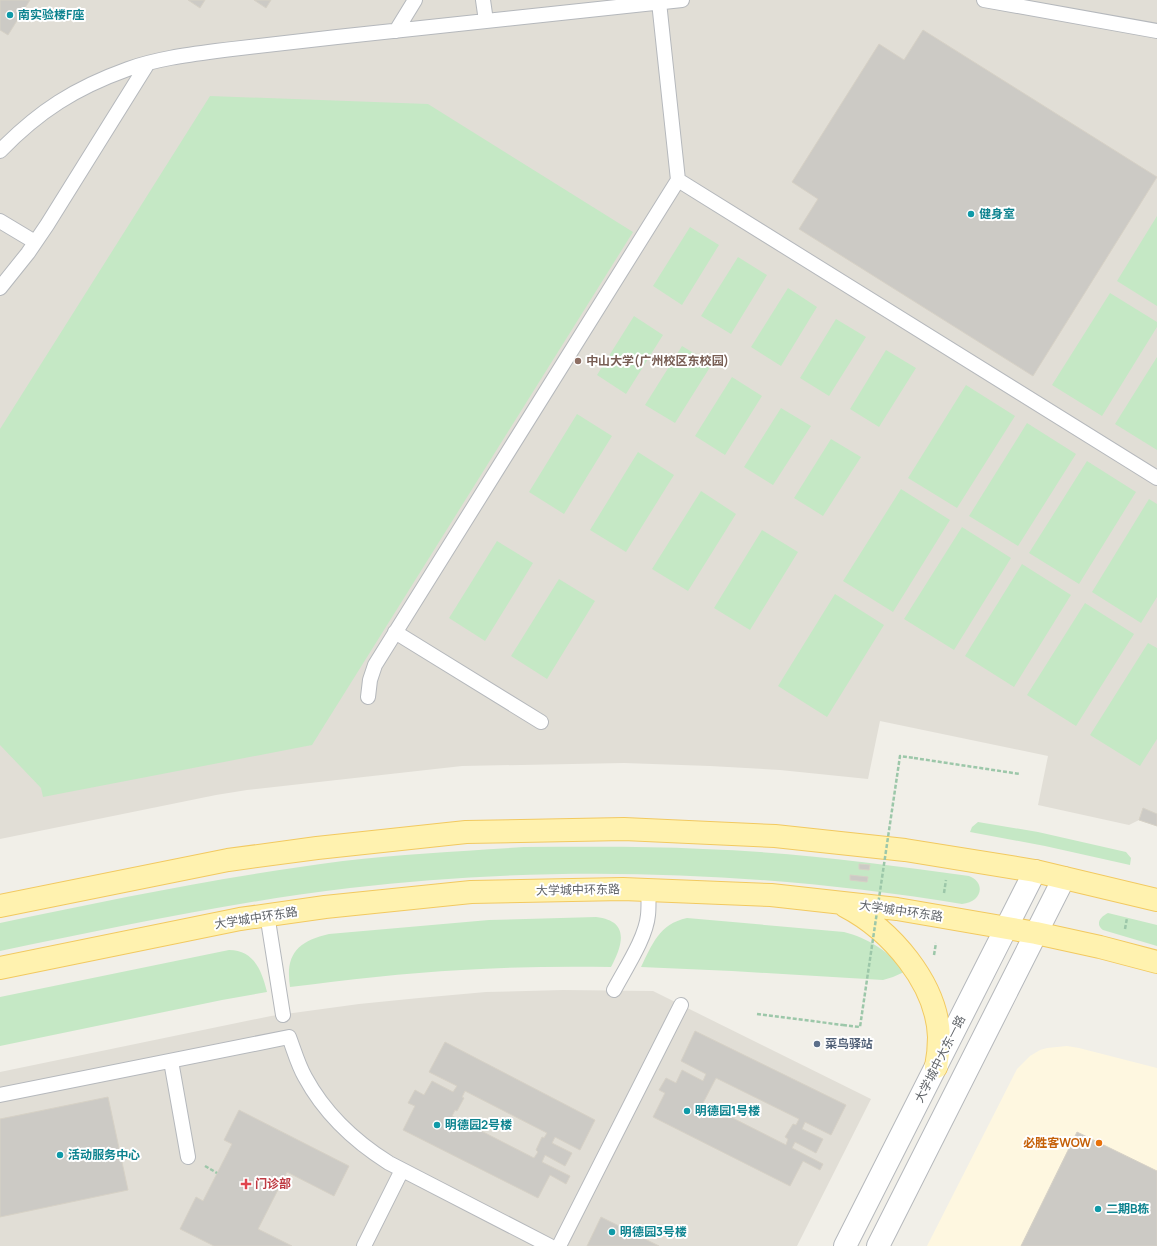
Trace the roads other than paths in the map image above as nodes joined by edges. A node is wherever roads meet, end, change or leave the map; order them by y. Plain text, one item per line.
1 (415, 0) edge
2 (483, 0) edge
3 (682, 0) edge
4 (984, 0) edge
5 (659, 2) junction
6 (486, 21) junction
7 (396, 31) junction
8 (1157, 31) edge
9 (148, 63) junction
10 (0, 151) edge
11 (678, 180) junction
12 (0, 221) edge
13 (35, 242) junction
14 (0, 288) edge
15 (1157, 478) edge
16 (395, 632) junction
17 (368, 697) dead end
18 (541, 722) dead end
19 (1035, 871) junction
20 (1064, 878) junction
21 (649, 890) junction
22 (1157, 900) edge
23 (838, 902) junction
24 (0, 906) edge
25 (267, 914) junction
26 (1007, 927) junction
27 (1036, 933) junction
28 (1157, 962) edge
29 (0, 968) edge
30 (614, 990) dead end
31 (682, 1005) dead end
32 (283, 1015) dead end
33 (171, 1061) junction
34 (936, 1067) junction
35 (0, 1095) edge
36 (188, 1157) dead end
37 (402, 1170) junction
38 (364, 1246) edge
39 (550, 1246) edge
40 (559, 1246) edge
41 (845, 1246) edge
42 (878, 1246) edge

1 - 7 lane
2 - 6 lane
3 - 5 lane
4 - 8 lane
5 - 6 lane
5 - 11 lane
6 - 7 lane
7 - 9 lane
9 - 10 lane
9 - 13 lane
11 - 15 lane
11 - 16 lane
12 - 13 lane
13 - 14 lane
16 - 17 lane
16 - 18 lane
19 - 20 main road
19 - 24 main road
19 - 26 street, 大学城中大东一路
20 - 22 main road
20 - 27 street
21 - 23 main road, 大学城中环东路
21 - 25 main road, 大学城中环东路
21 - 30 lane
23 - 26 main road, 大学城中环东路
23 - 34 main road
25 - 29 main road, 大学城中环东路
25 - 32 lane
26 - 27 main road, 大学城中环东路
26 - 34 street, 大学城中大东一路
27 - 28 main road, 大学城中环东路
27 - 42 street
31 - 40 lane
33 - 35 lane
33 - 36 lane
33 - 37 lane
34 - 41 street, 大学城中大东一路
37 - 38 lane
37 - 39 lane

